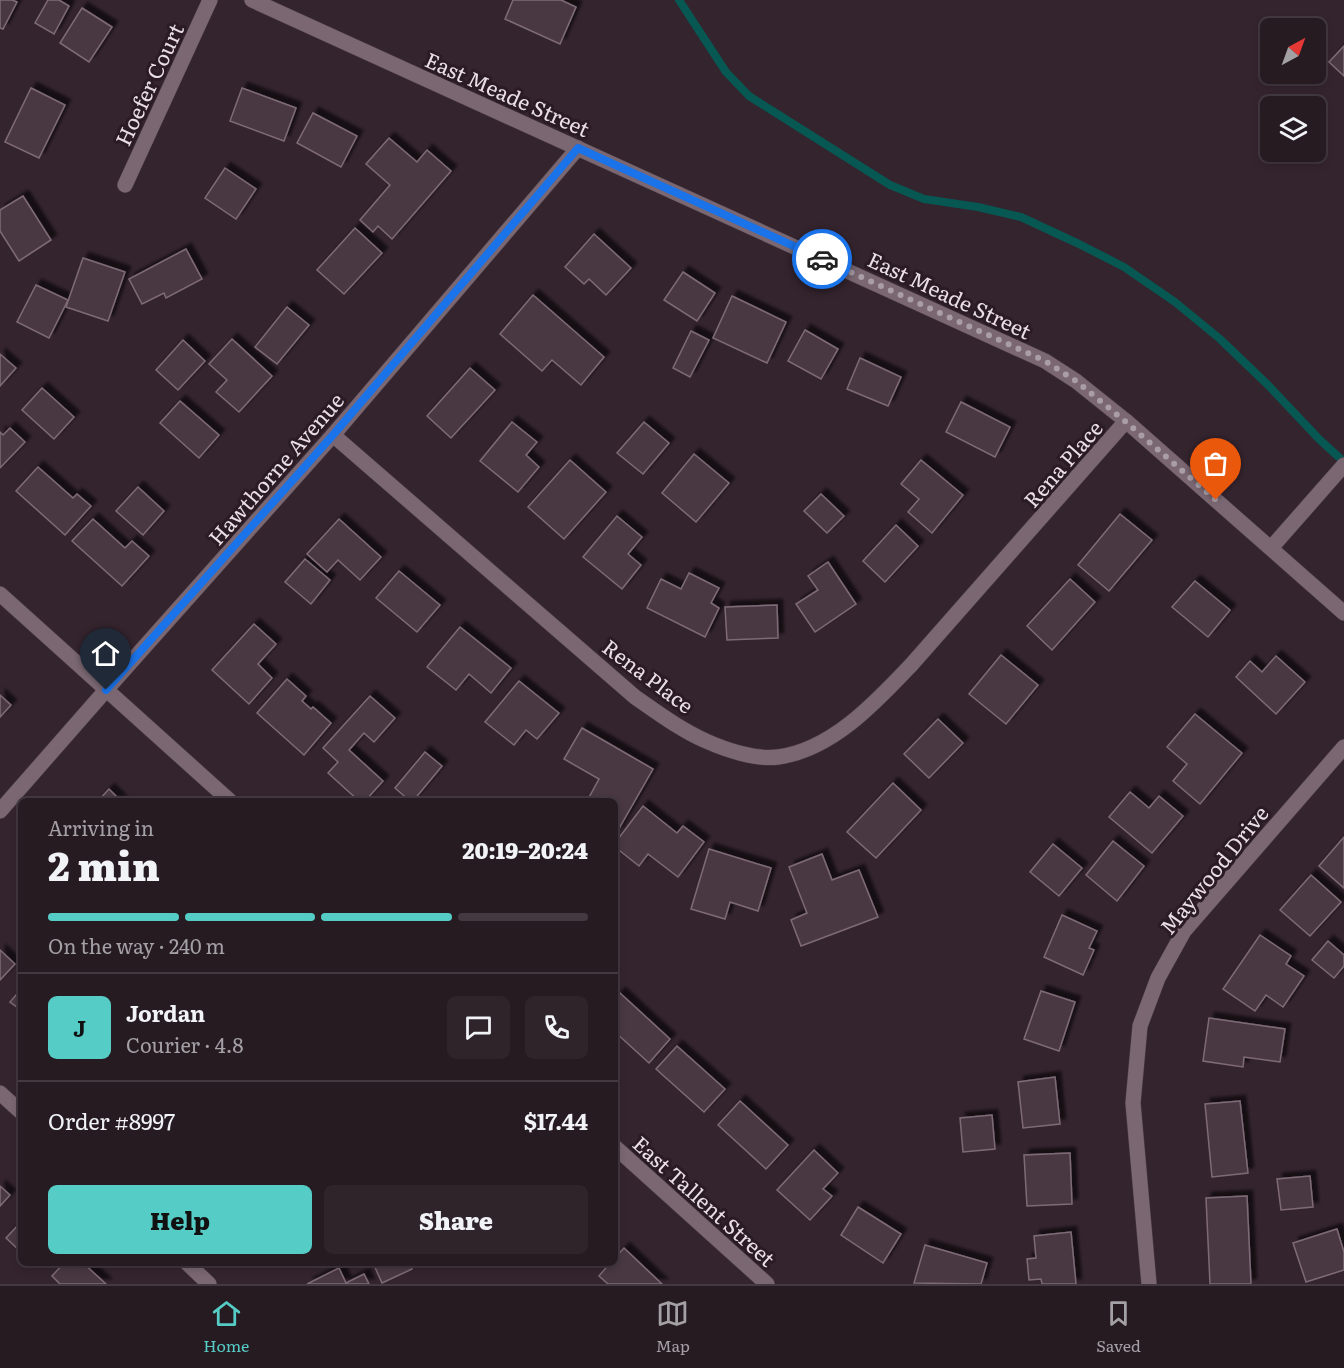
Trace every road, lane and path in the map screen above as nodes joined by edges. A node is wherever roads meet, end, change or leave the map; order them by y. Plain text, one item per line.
1 (210, 0) edge
2 (252, 0) edge
3 (578, 148) junction
4 (125, 185) dead end
5 (1126, 422) junction
6 (333, 435) junction
7 (1344, 465) edge
8 (1271, 548) junction
9 (0, 594) edge
10 (1344, 613) edge
11 (106, 690) junction
12 (1344, 747) edge
13 (227, 798) edge
14 (0, 812) edge
15 (0, 1093) edge
16 (18, 1109) edge
17 (618, 1150) edge
18 (190, 1266) edge
19 (209, 1284) edge
20 (767, 1284) edge
21 (1149, 1284) edge

1 - 4 street, Hoefer Court
2 - 3 street, East Meade Street
3 - 5 street, East Meade Street
3 - 6 street, Hawthorne Avenue
5 - 6 street, Rena Place
5 - 8 street, East Meade Street
6 - 11 street, Hawthorne Avenue
7 - 8 street
8 - 10 street, East Meade Street
9 - 11 street
11 - 13 street
11 - 14 street, Hawthorne Avenue
12 - 21 street, Maywood Drive
15 - 16 street
17 - 20 street, East Tallent Street
18 - 19 street

